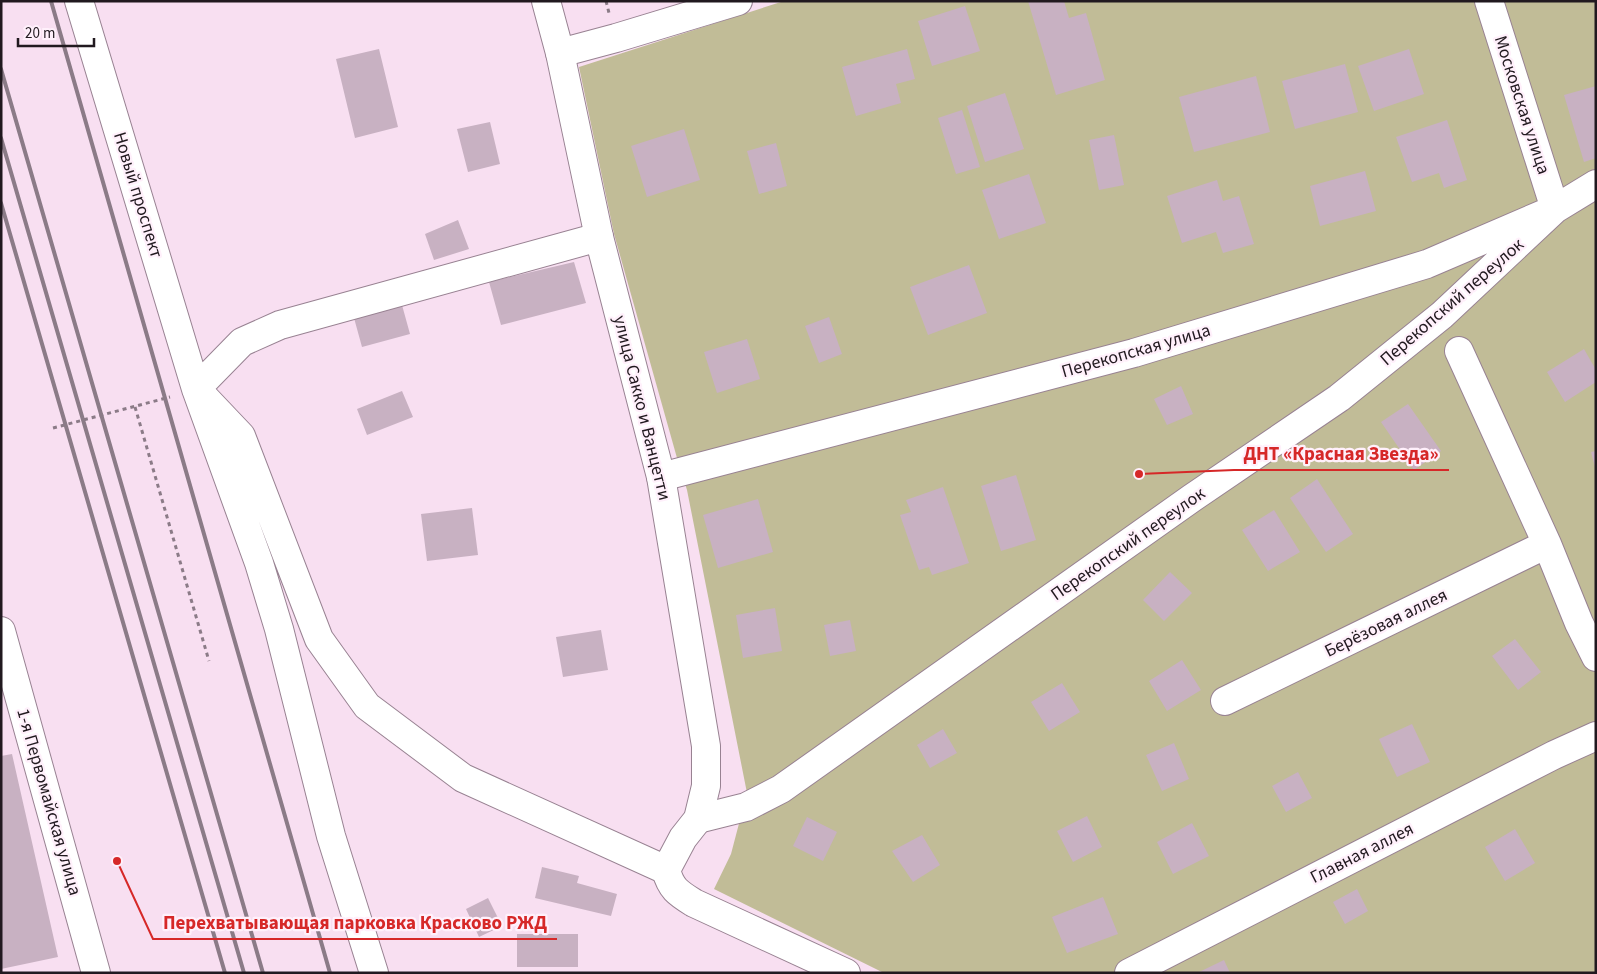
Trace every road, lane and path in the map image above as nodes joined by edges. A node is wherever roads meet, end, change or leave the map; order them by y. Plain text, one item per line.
1 (79, 1) edge
2 (546, 1) edge
3 (738, 1) edge
4 (1489, 1) edge
5 (560, 53) junction
6 (1596, 184) edge
7 (1555, 209) junction
8 (599, 237) junction
9 (1459, 351) dead end
10 (196, 389) junction
11 (135, 407) junction
12 (53, 428) dead end
13 (661, 478) junction
14 (1547, 544) junction
15 (1587, 618) edge
16 (1, 631) edge
17 (1596, 657) edge
18 (209, 661) dead end
19 (1225, 701) dead end
20 (1596, 736) edge
21 (698, 819) junction
22 (666, 870) junction
23 (96, 973) edge
24 (374, 973) edge
25 (846, 973) edge
26 (1129, 973) edge

1 - 10 street, Новый проспект
2 - 5 street, улица Сакко и Ванцетти
3 - 5 street
4 - 7 street, Московская улица
5 - 8 street, улица Сакко и Ванцетти
6 - 7 street, Перекопская улица
7 - 13 street, Перекопская улица
7 - 21 street, Перекопский переулок
8 - 10 street
8 - 13 street, улица Сакко и Ванцетти
9 - 14 street
10 - 11 path
10 - 22 street
10 - 24 street, Новый проспект
11 - 12 path
11 - 18 path
13 - 21 street, улица Сакко и Ванцетти
14 - 15 street
14 - 19 street, Берёзовая аллея
15 - 17 street
16 - 23 street, 1-я Первомайская улица
20 - 26 street, Главная аллея
21 - 22 street
22 - 25 street

